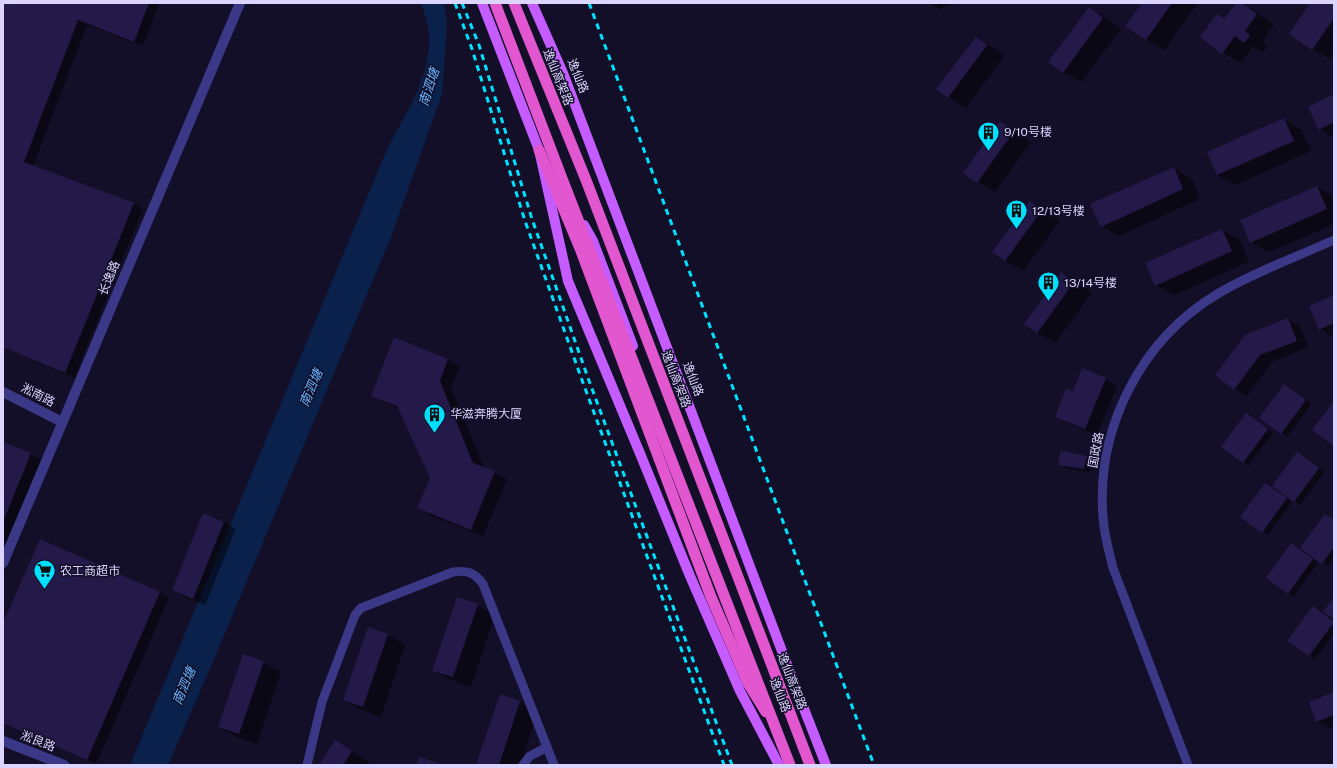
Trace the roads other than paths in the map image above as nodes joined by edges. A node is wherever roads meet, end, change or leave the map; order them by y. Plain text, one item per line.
1 (240, 3) edge
2 (482, 3) edge
3 (495, 3) edge
4 (514, 3) edge
5 (532, 3) edge
6 (539, 150) junction
7 (1334, 240) edge
8 (3, 392) edge
9 (62, 422) junction
10 (3, 563) edge
11 (776, 728) junction
12 (3, 741) edge
13 (548, 747) junction
14 (64, 765) edge
15 (307, 765) edge
16 (523, 765) edge
17 (554, 765) edge
18 (779, 765) edge
19 (791, 765) edge
20 (810, 765) edge
21 (826, 765) edge
22 (1188, 765) edge

1 - 9 street, 长逸路
2 - 6 main road, 逸仙路
3 - 11 highway, bridge
4 - 20 highway, 逸仙高架路
5 - 21 main road, 逸仙路
6 - 11 highway, bridge
6 - 18 main road, 逸仙路
6 - 19 main road, 逸仙路
7 - 22 street, 国政路
8 - 9 street, 淞南路
9 - 10 street, 长逸路
11 - 19 highway, bridge
12 - 14 street, 淞良路
13 - 15 street
13 - 16 street
13 - 17 street

